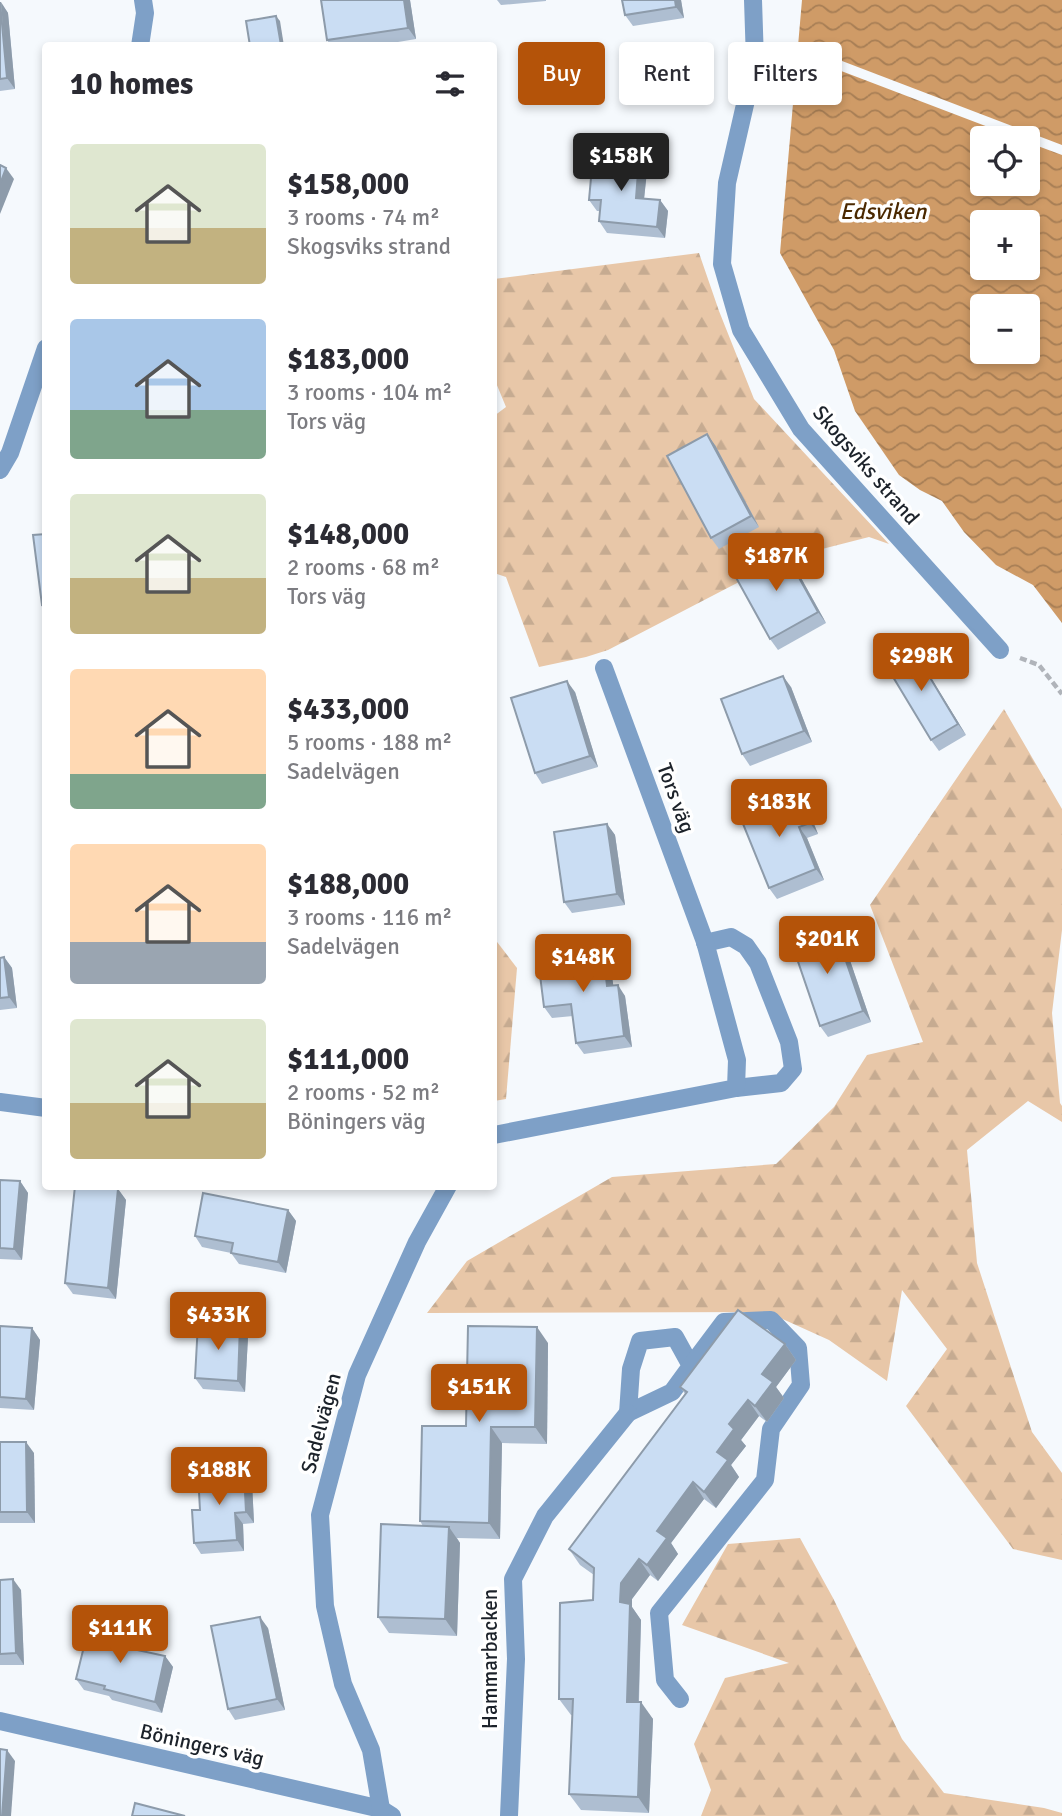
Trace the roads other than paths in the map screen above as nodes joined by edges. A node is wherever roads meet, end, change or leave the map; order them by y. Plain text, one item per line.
1 (143, 0) edge
2 (753, 0) edge
3 (141, 42) edge
4 (42, 359) edge
5 (0, 470) edge
6 (1000, 650) road end
7 (604, 668) dead end
8 (705, 943) junction
9 (736, 1088) junction
10 (0, 1102) edge
11 (42, 1107) edge
12 (497, 1134) edge
13 (446, 1190) edge
14 (691, 1366) junction
15 (628, 1413) junction
16 (680, 1699) dead end
17 (0, 1721) edge
18 (386, 1813) edge
19 (509, 1816) edge

1 - 3 street
2 - 6 street, Skogsviks strand
4 - 5 street
7 - 8 street, Tors väg
8 - 9 street, Tors väg
8 - 9 street
9 - 12 street
10 - 11 street
13 - 18 street, Sadelvägen
14 - 15 street, Hammarbacken
14 - 15 street
14 - 16 street, Hammarbacken
15 - 19 street, Hammarbacken
17 - 18 street, Böningers väg

